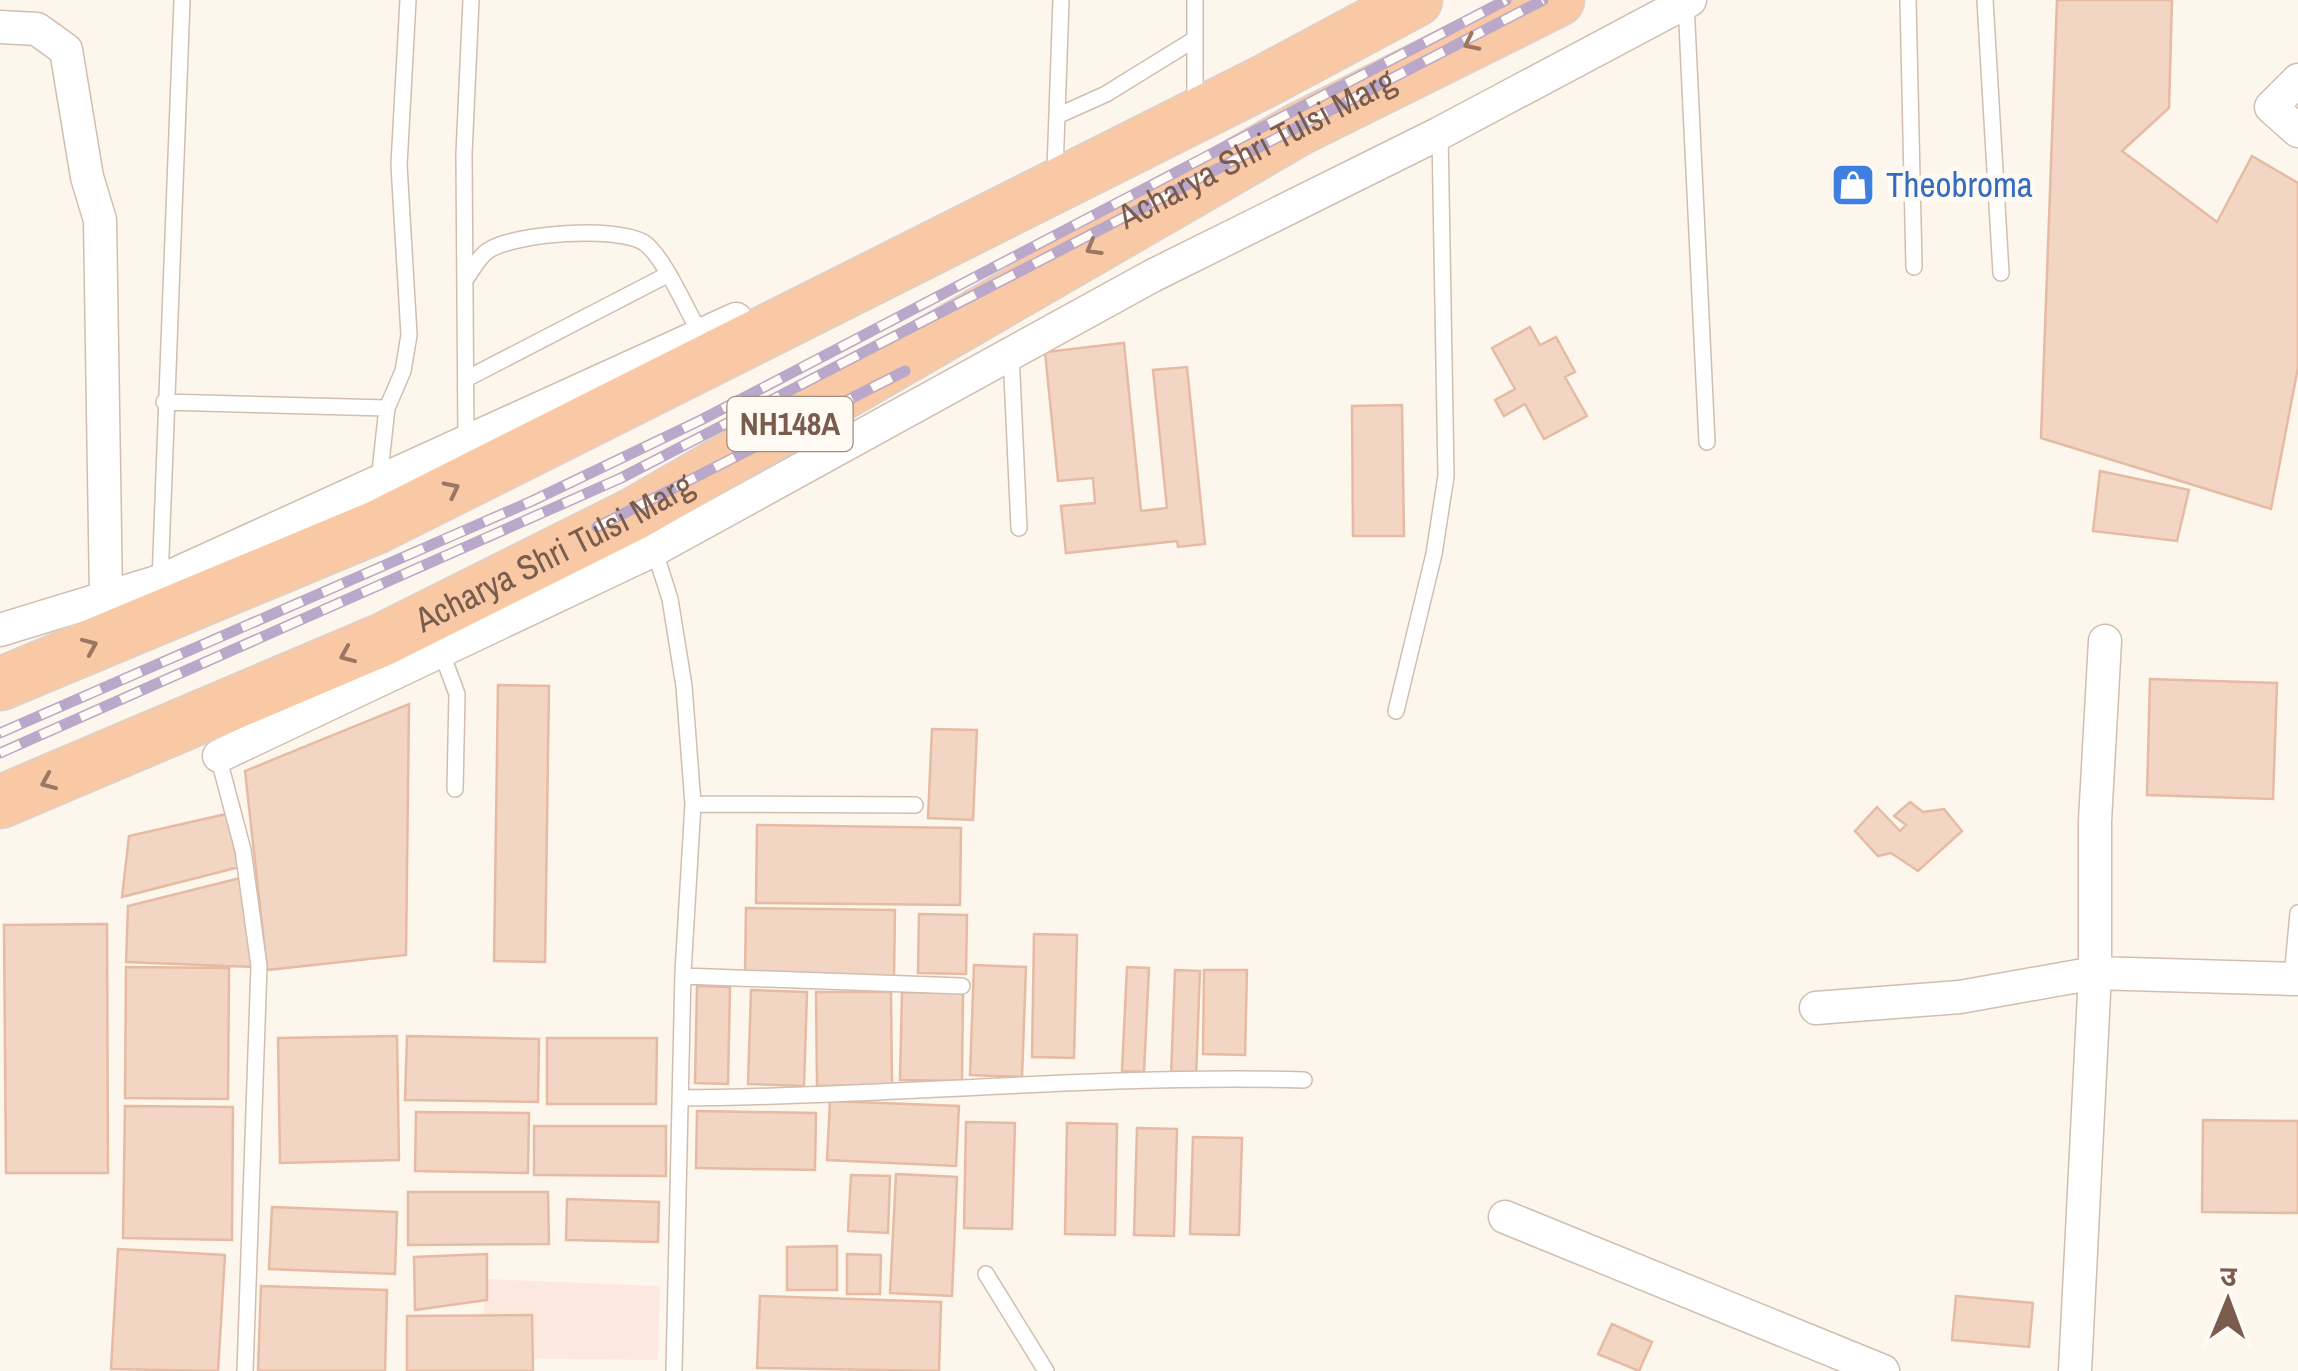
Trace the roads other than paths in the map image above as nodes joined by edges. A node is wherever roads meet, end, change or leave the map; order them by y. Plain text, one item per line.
1 (182, 0) edge
2 (408, 0) edge
3 (471, 0) edge
4 (1061, 0) edge
5 (1195, 0) edge
6 (1373, 0) edge
7 (1416, 0) edge
8 (1558, 0) edge
9 (1908, 0) edge
10 (1985, 0) edge
11 (1688, 1) edge
12 (0, 27) edge
13 (1195, 39) junction
14 (2298, 80) edge
15 (1195, 98) junction
16 (1057, 116) junction
17 (2298, 131) edge
18 (1440, 133) junction
19 (1055, 170) junction
20 (1914, 267) dead end
21 (2001, 273) dead end
22 (667, 274) junction
23 (465, 280) junction
24 (701, 335) junction
25 (1011, 354) junction
26 (466, 378) junction
27 (164, 402) junction
28 (387, 408) junction
29 (1707, 442) dead end
30 (466, 444) junction
31 (379, 506) junction
32 (1019, 528) dead end
33 (644, 532) junction
34 (106, 598) junction
35 (160, 599) junction
36 (0, 630) edge
37 (432, 636) junction
38 (2105, 641) dead end
39 (0, 684) edge
40 (1396, 711) dead end
41 (213, 735) junction
42 (455, 788) dead end
43 (0, 802) edge
44 (693, 804) junction
45 (916, 805) dead end
46 (2298, 912) edge
47 (2095, 973) junction
48 (684, 976) junction
49 (2295, 978) edge
50 (962, 986) dead end
51 (1816, 1008) dead end
52 (1304, 1080) dead end
53 (680, 1098) junction
54 (1504, 1217) dead end
55 (986, 1274) dead end
56 (244, 1371) edge
57 (674, 1371) edge
58 (1046, 1371) edge
59 (1883, 1371) edge
60 (2075, 1371) edge

1 - 27 lane
2 - 28 lane
3 - 23 lane
4 - 16 lane
5 - 13 lane
6 - 15 street
31 -> 7 highway, Acharya Shri Tulsi Marg / NH148A
8 -> 33 highway, Acharya Shri Tulsi Marg / NH148A
9 - 20 lane
10 - 21 lane
11 - 18 street
11 - 29 lane
12 - 34 street
13 - 15 lane
13 - 16 lane
14 - 17 street
15 - 19 street
16 - 19 lane
18 - 25 street
18 - 40 lane
19 - 24 street
22 - 23 lane
22 - 24 lane
22 - 26 lane
23 - 26 lane
24 - 30 street
25 - 32 lane
25 - 33 street
26 - 30 lane
27 - 28 lane
27 - 35 lane
28 - 31 lane
30 - 31 street
31 - 35 highway, Acharya Shri Tulsi Marg / NH148A
33 - 37 highway, Acharya Shri Tulsi Marg / NH148A
33 - 44 lane
34 - 35 street
34 - 36 street
39 -> 35 highway, Acharya Shri Tulsi Marg / NH148A
37 - 41 highway, Acharya Shri Tulsi Marg / NH148A
37 - 42 lane
38 - 47 street
41 -> 43 highway, Acharya Shri Tulsi Marg / NH148A
41 - 56 lane
44 - 45 lane
44 - 48 lane
46 - 49 lane
47 - 49 street
47 - 51 street
47 - 60 street
48 - 50 lane
48 - 53 lane
52 - 53 lane
53 - 57 lane
54 - 59 street
55 - 58 lane

